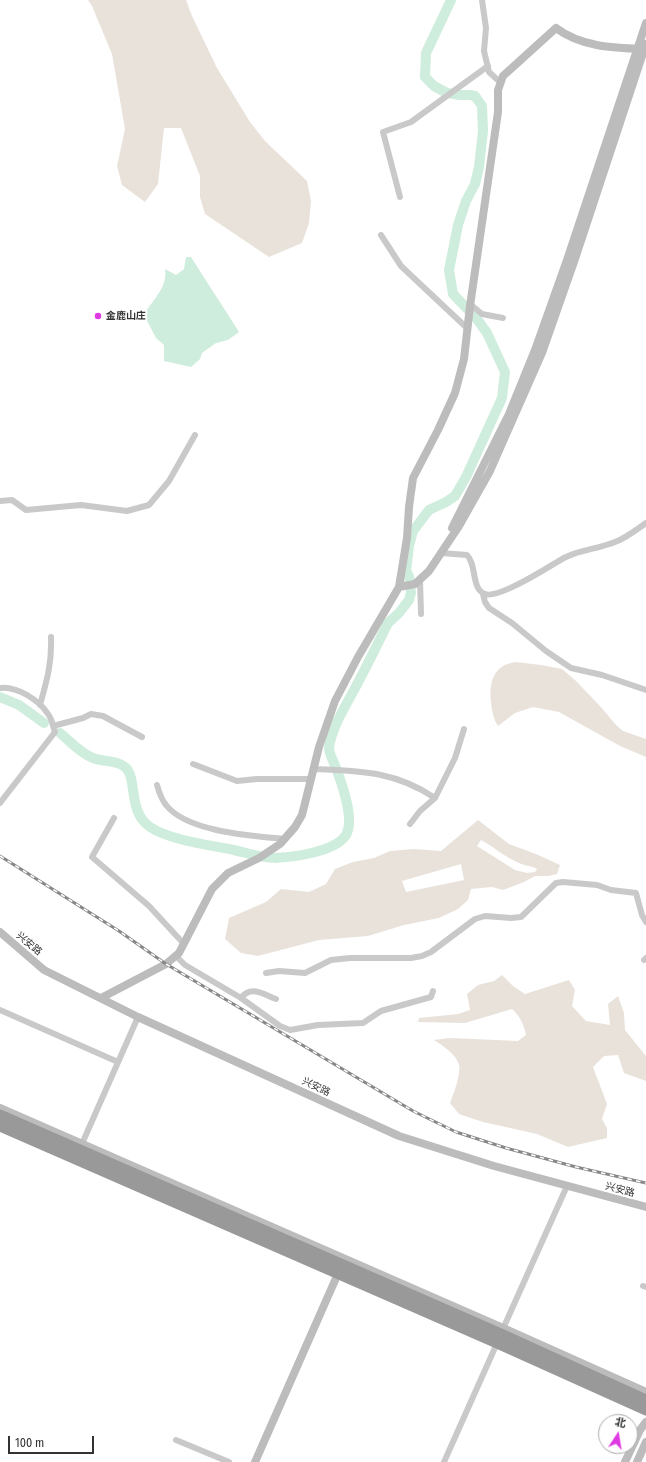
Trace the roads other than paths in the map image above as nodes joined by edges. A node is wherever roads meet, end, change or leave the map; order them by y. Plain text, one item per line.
1 (482, 0) edge
2 (646, 23) edge
3 (642, 47) edge
4 (488, 66) junction
5 (501, 83) junction
6 (400, 197) dead end
7 (381, 235) dead end
8 (470, 305) junction
9 (503, 318) dead end
10 (468, 329) junction
11 (195, 435) dead end
12 (0, 501) edge
13 (646, 523) edge
14 (441, 553) junction
15 (411, 584) junction
16 (483, 594) junction
17 (420, 614) dead end
18 (51, 637) dead end
19 (0, 688) edge
20 (646, 690) edge
21 (40, 705) junction
22 (53, 726) junction
23 (464, 729) dead end
24 (142, 737) dead end
25 (193, 764) dead end
26 (314, 769) junction
27 (311, 779) junction
28 (157, 785) dead end
29 (435, 798) junction
30 (0, 803) edge
31 (114, 818) dead end
32 (410, 824) dead end
33 (286, 839) junction
34 (646, 922) edge
35 (0, 932) edge
36 (184, 944) junction
37 (176, 956) junction
38 (266, 972) dead end
39 (433, 992) dead end
40 (101, 998) junction
41 (241, 998) junction
42 (276, 999) dead end
43 (0, 1010) edge
44 (138, 1016) junction
45 (118, 1062) junction
46 (0, 1108) edge
47 (0, 1116) edge
48 (0, 1126) edge
49 (79, 1151) junction
50 (567, 1186) junction
51 (646, 1207) edge
52 (340, 1269) junction
53 (500, 1335) junction
54 (646, 1392) edge
55 (646, 1400) edge
56 (646, 1410) edge
57 (646, 1422) edge
58 (176, 1440) dead end
59 (646, 1442) edge
60 (229, 1462) edge
61 (255, 1462) edge
62 (444, 1462) edge
63 (626, 1462) edge
64 (637, 1462) edge

1 - 4 street
2 - 3 street
3 - 5 street
3 - 14 street
4 - 5 street
4 - 6 street
5 - 8 street
7 - 10 street
8 - 9 street
8 - 10 street
10 - 15 street
11 - 12 street
13 - 16 street
14 - 15 street
14 - 16 street
15 - 17 street
15 - 26 street
16 - 20 street
18 - 21 street
19 - 21 street
21 - 22 street
22 - 24 street
22 - 30 street
23 - 29 street
25 - 27 street
26 - 27 street
26 - 29 street
27 - 33 street
28 - 33 street
29 - 32 street
31 - 36 street
33 - 36 street
34 - 38 street
35 - 40 street, 兴安路
36 - 37 street
37 - 40 street
37 - 41 street
39 - 41 street
40 - 44 street, 兴安路
41 - 42 street
43 - 45 street
44 - 45 street
44 - 50 street, 兴安路
45 - 49 street
46 - 49 street
47 - 49 highway
48 - 49 highway
49 - 52 highway
49 - 53 street
50 - 51 street, 兴安路
50 - 53 street
52 - 53 highway
52 - 61 street
53 - 54 street
53 - 55 highway
53 - 56 highway
53 - 62 street
57 - 63 street
58 - 60 street
59 - 64 street

